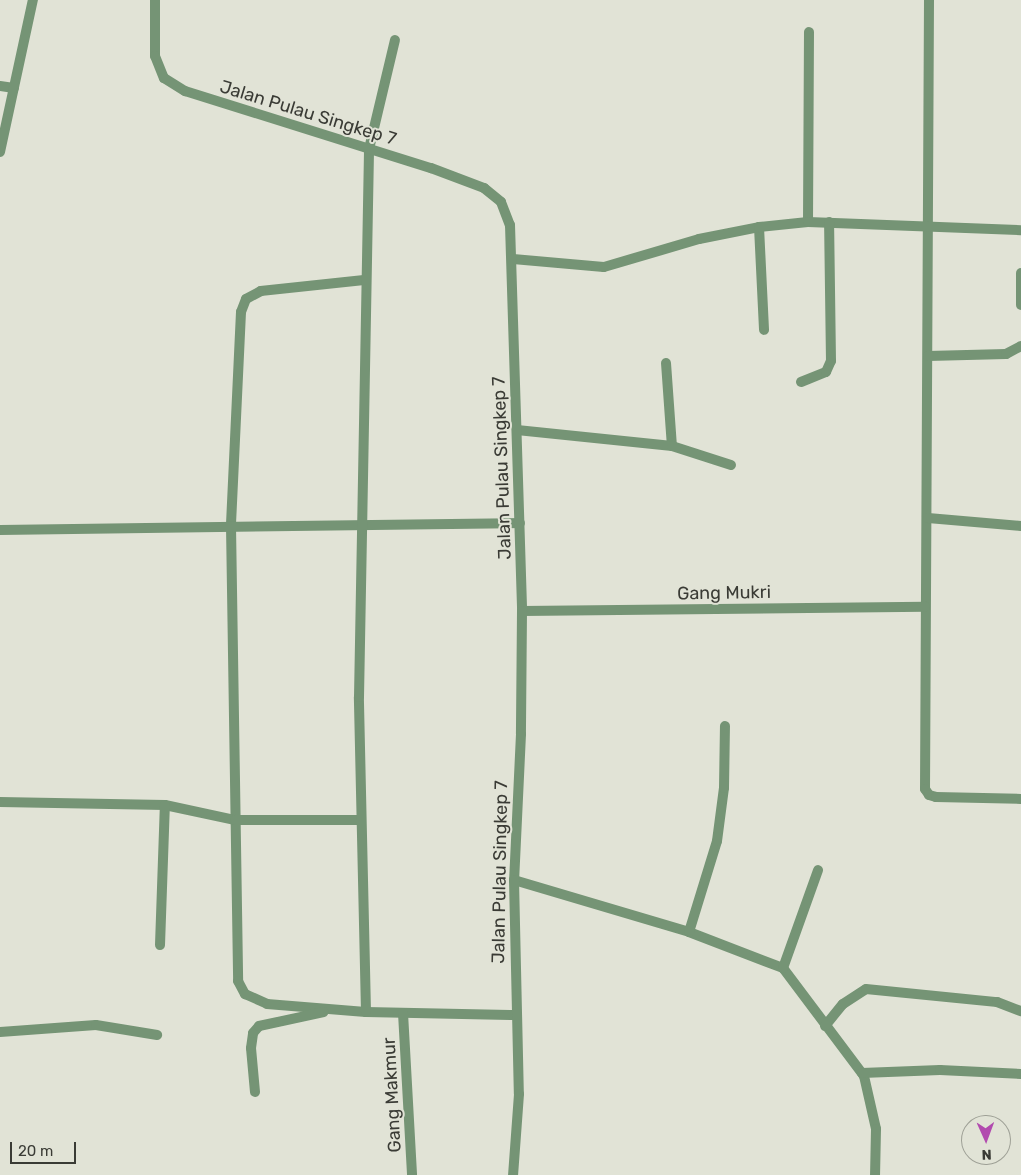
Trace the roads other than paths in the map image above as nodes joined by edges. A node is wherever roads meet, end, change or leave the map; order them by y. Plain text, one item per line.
1 (33, 0) edge
2 (155, 0) edge
3 (929, 0) edge
4 (809, 32) dead end
5 (395, 40) dead end
6 (0, 86) edge
7 (14, 88) junction
8 (368, 149) junction
9 (0, 152) edge
10 (808, 222) junction
11 (829, 222) junction
12 (759, 227) junction
13 (926, 227) junction
14 (1021, 230) edge
15 (513, 259) junction
16 (1021, 273) edge
17 (364, 280) junction
18 (1021, 305) edge
19 (764, 330) dead end
20 (1021, 346) edge
21 (928, 356) junction
22 (666, 363) dead end
23 (801, 382) dead end
24 (518, 430) junction
25 (672, 446) junction
26 (731, 465) dead end
27 (928, 518) junction
28 (520, 522) junction
29 (231, 526) junction
30 (360, 526) junction
31 (1021, 526) edge
32 (0, 530) edge
33 (926, 607) junction
34 (522, 611) junction
35 (725, 726) dead end
36 (1021, 800) edge
37 (0, 802) edge
38 (165, 805) junction
39 (234, 820) junction
40 (361, 820) junction
41 (818, 870) dead end
42 (514, 880) junction
43 (689, 932) junction
44 (160, 945) dead end
45 (783, 968) junction
46 (337, 1010) junction
47 (1021, 1011) edge
48 (366, 1012) junction
49 (404, 1013) junction
50 (514, 1015) junction
51 (825, 1026) junction
52 (0, 1032) edge
53 (157, 1035) dead end
54 (862, 1073) junction
55 (1021, 1074) edge
56 (255, 1092) dead end
57 (412, 1175) edge
58 (513, 1175) edge
59 (875, 1175) edge

1 - 7 street
2 - 8 street, Jalan Pulau Singkep 7
3 - 13 street
4 - 10 street
5 - 8 street
6 - 7 street
7 - 9 street
8 - 15 street, Jalan Pulau Singkep 7
8 - 17 street
10 - 11 street
10 - 12 street
11 - 13 street
11 - 23 street
12 - 15 street
12 - 19 street
13 - 14 street
13 - 21 street
15 - 24 street, Jalan Pulau Singkep 7
16 - 18 street
17 - 29 street
17 - 30 street
20 - 21 street
21 - 27 street
22 - 25 street
24 - 25 street
24 - 28 street, Jalan Pulau Singkep 7
25 - 26 street
27 - 31 street
27 - 33 street
28 - 30 street
28 - 34 street, Jalan Pulau Singkep 7
29 - 30 street
29 - 32 street
29 - 39 street
30 - 40 street
33 - 34 street, Gang Mukri
33 - 36 street
34 - 42 street, Jalan Pulau Singkep 7
35 - 43 street
37 - 38 street
38 - 39 street
38 - 44 street
39 - 40 street
39 - 46 street
40 - 48 street
41 - 45 street
42 - 43 street
42 - 50 street, Jalan Pulau Singkep 7
43 - 45 street
45 - 51 street
46 - 48 street
46 - 56 street
47 - 51 street
48 - 49 street
49 - 50 street
49 - 57 street, Gang Makmur
50 - 58 street, Jalan Pulau Singkep 7
51 - 54 street
52 - 53 street
54 - 55 street
54 - 59 street

